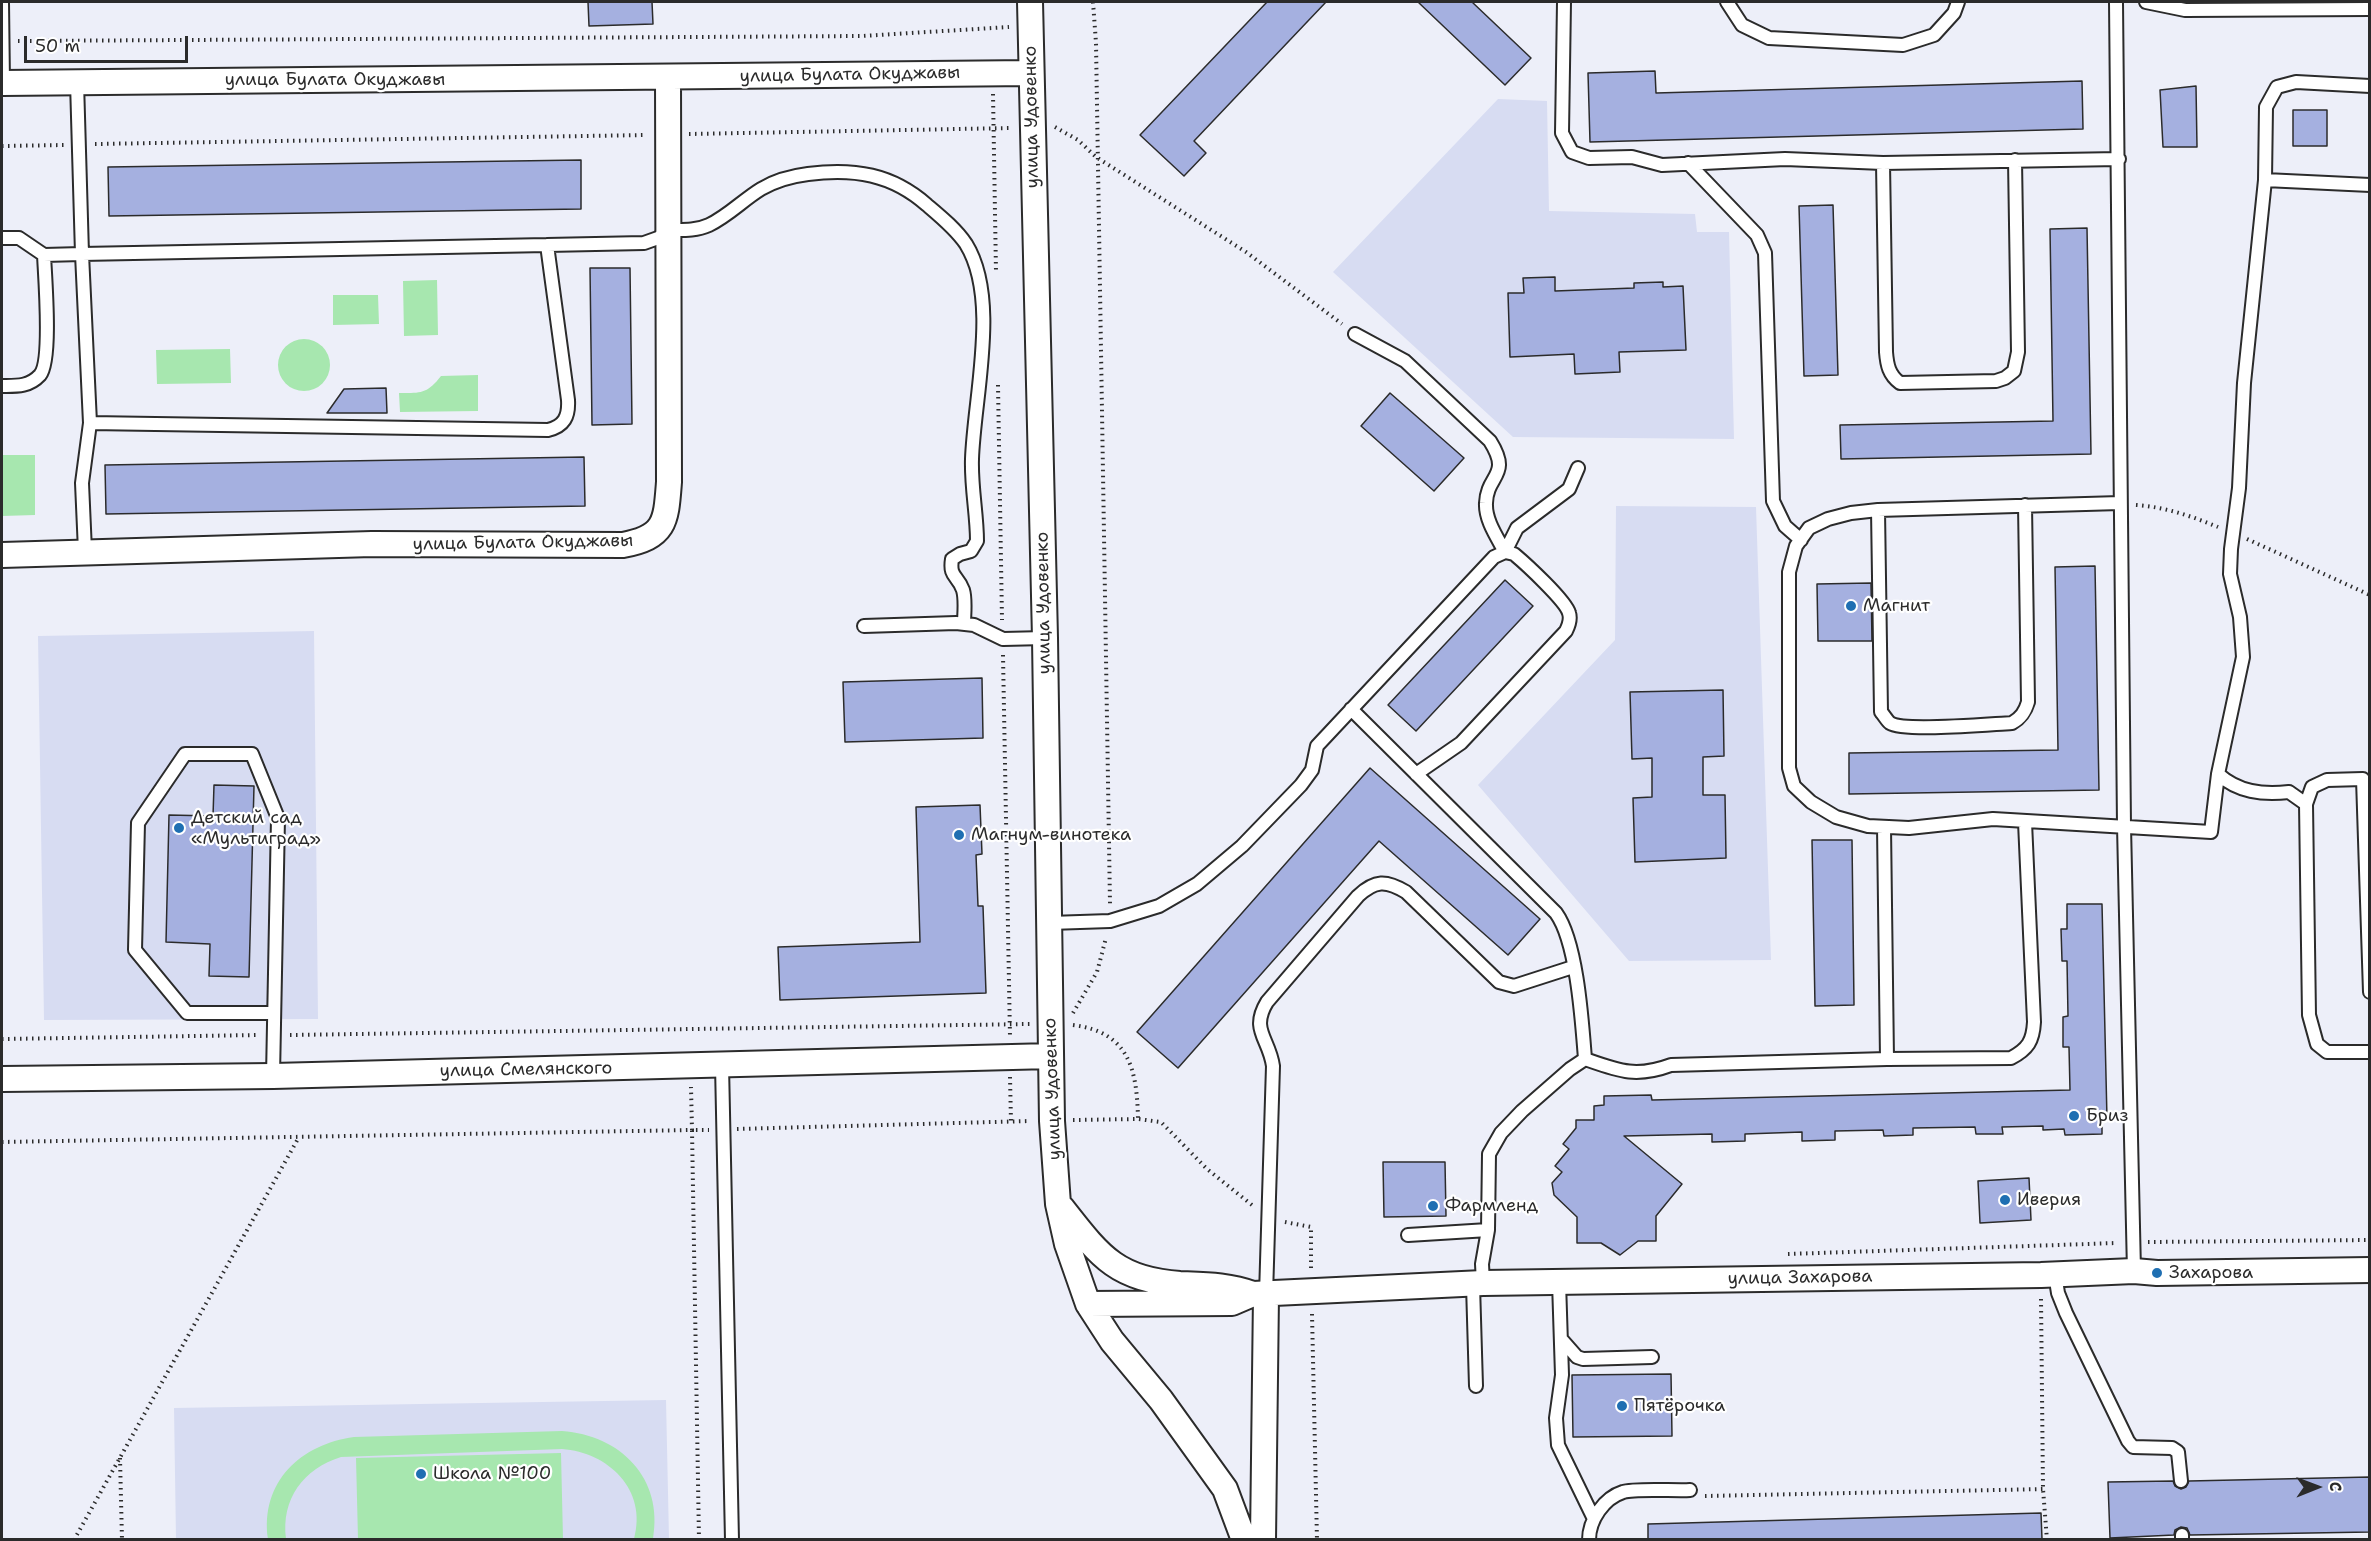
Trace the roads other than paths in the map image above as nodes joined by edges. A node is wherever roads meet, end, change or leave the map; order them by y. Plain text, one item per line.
1 (2, 2) edge
2 (1030, 2) edge
3 (1564, 2) edge
4 (1727, 2) edge
5 (1958, 2) edge
6 (2116, 2) edge
7 (2146, 2) edge
8 (2370, 9) edge
9 (3, 42) edge
10 (1031, 73) junction
11 (668, 77) junction
12 (78, 82) junction
13 (2, 83) edge
14 (2370, 86) edge
15 (2119, 159) junction
16 (2015, 160) junction
17 (1882, 163) junction
18 (1688, 164) junction
19 (2265, 180) junction
20 (2370, 185) edge
21 (669, 230) junction
22 (2, 238) edge
23 (548, 245) junction
24 (82, 254) junction
25 (44, 255) junction
26 (1355, 334) road end
27 (2, 386) edge
28 (90, 423) junction
29 (1578, 468) dead end
30 (2120, 503) junction
31 (2025, 505) junction
32 (1878, 510) junction
33 (1801, 540) junction
34 (85, 551) junction
35 (1504, 552) junction
36 (2, 555) edge
37 (964, 624) junction
38 (864, 626) dead end
39 (1046, 638) junction
40 (1351, 709) junction
41 (1416, 774) junction
42 (2217, 774) junction
43 (2366, 779) edge
44 (2306, 804) junction
45 (2025, 822) junction
46 (2124, 826) junction
47 (1884, 827) junction
48 (1050, 923) junction
49 (1573, 967) junction
50 (2370, 992) edge
51 (274, 1013) junction
52 (2370, 1052) edge
53 (1051, 1056) junction
54 (1585, 1059) junction
55 (1887, 1059) junction
56 (722, 1065) junction
57 (273, 1076) junction
58 (2, 1079) edge
59 (1058, 1204) junction
60 (1488, 1230) junction
61 (1408, 1235) dead end
62 (1115, 1267) junction
63 (2370, 1270) edge
64 (2134, 1271) junction
65 (2048, 1275) junction
66 (1078, 1276) junction
67 (1559, 1282) junction
68 (1478, 1284) junction
69 (1250, 1292) junction
70 (1088, 1304) junction
71 (1562, 1340) junction
72 (1652, 1357) dead end
73 (1476, 1386) dead end
74 (2181, 1481) dead end
75 (1690, 1490) dead end
76 (1594, 1519) junction
77 (732, 1539) edge
78 (1244, 1539) edge
79 (1263, 1539) edge
80 (1589, 1539) edge

1 - 9 lane
2 - 10 street, улица Удовенко
3 - 18 lane
4 - 5 lane
6 - 15 lane
7 - 8 lane
9 - 13 lane
10 - 11 street, улица Булата Окуджавы
10 - 39 street, улица Удовенко
11 - 12 street, улица Булата Окуджавы
11 - 21 street, улица Булата Окуджавы
12 - 13 street, улица Булата Окуджавы
12 - 24 lane
14 - 19 lane
15 - 16 lane
15 - 30 lane
16 - 17 lane
16 - 17 lane
17 - 18 lane
18 - 33 lane
19 - 20 lane
19 - 42 lane
21 - 23 lane
21 - 34 street, улица Булата Окуджавы
21 - 37 lane
22 - 25 lane
23 - 24 lane
23 - 28 lane
24 - 25 lane
24 - 28 lane
25 - 27 lane
26 - 35 lane
28 - 34 lane
29 - 35 lane
30 - 31 lane
30 - 46 lane
31 - 32 lane
31 - 32 lane
32 - 33 lane
33 - 47 lane
34 - 36 street, улица Булата Окуджавы
35 - 40 lane
35 - 41 lane
37 - 38 lane
37 - 39 lane
39 - 48 street, улица Удовенко
40 - 41 lane
40 - 48 lane
41 - 49 lane
42 - 44 lane
42 - 46 lane
43 - 44 lane
43 - 50 lane
44 - 52 lane
45 - 46 lane
45 - 47 lane
45 - 55 lane
46 - 64 lane
47 - 55 lane
48 - 53 street, улица Удовенко
49 - 54 lane
49 - 69 lane
51 - 51 lane
51 - 57 lane
53 - 56 street, улица Смелянского
53 - 59 street, улица Удовенко
54 - 55 lane
54 - 60 lane
56 - 57 street, улица Смелянского
56 - 77 lane
57 - 58 street, улица Смелянского
59 - 62 street
59 - 66 street, улица Удовенко
60 - 61 lane
60 - 68 lane
62 - 66 street
62 - 69 street
63 - 64 street, улица Захарова
64 - 65 street, улица Захарова
65 - 67 street, улица Захарова
65 - 74 lane
66 - 70 street, улица Удовенко
67 - 68 street, улица Захарова
67 - 71 lane
68 - 69 street, улица Захарова
68 - 73 lane
69 - 70 street
69 - 79 street
70 - 78 street, улица Удовенко
71 - 72 lane
71 - 76 lane
75 - 76 lane
76 - 80 lane

